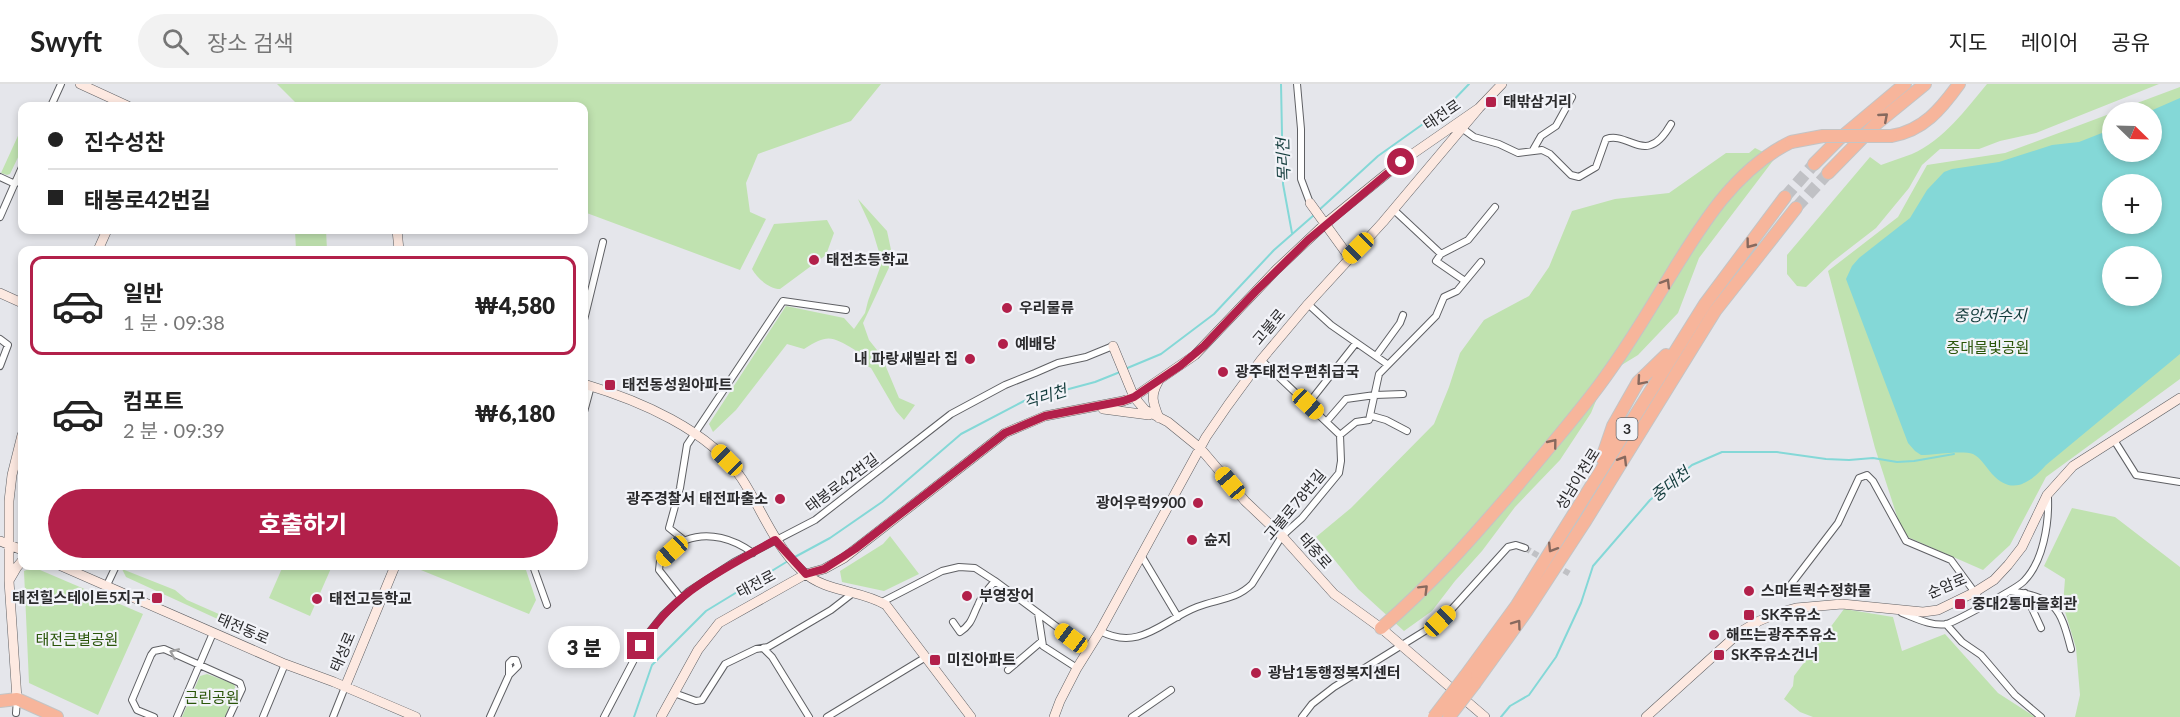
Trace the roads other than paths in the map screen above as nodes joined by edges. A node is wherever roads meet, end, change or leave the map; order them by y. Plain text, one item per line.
1 (61, 84) edge
2 (81, 84) edge
3 (1297, 84) edge
4 (1502, 84) edge
5 (1905, 84) edge
6 (1925, 84) edge
7 (1959, 84) edge
8 (1572, 97) dead end
9 (53, 102) edge
10 (119, 102) edge
11 (1479, 108) junction
12 (1671, 124) dead end
13 (1463, 129) junction
14 (1533, 150) junction
15 (1814, 164) tunnel mouth
16 (1828, 173) tunnel mouth
17 (0, 177) edge
18 (18, 177) edge
19 (15, 184) junction
20 (1785, 197) tunnel mouth
21 (1310, 203) joint
22 (1495, 207) dead end
23 (1796, 208) tunnel mouth
24 (1394, 210) junction
25 (0, 217) edge
26 (1324, 221) junction
27 (603, 242) dead end
28 (1441, 254) junction
29 (1349, 257) junction
30 (1481, 262) dead end
31 (1465, 281) junction
32 (0, 294) edge
33 (18, 301) edge
34 (588, 304) edge
35 (1308, 304) junction
36 (846, 310) dead end
37 (1403, 315) dead end
38 (0, 339) edge
39 (1356, 343) junction
40 (1115, 350) joint
41 (1376, 356) junction
42 (1261, 360) junction
43 (1387, 364) junction
44 (0, 366) edge
45 (1160, 380) junction
46 (588, 385) edge
47 (1403, 394) dead end
48 (1375, 395) junction
49 (1134, 397) junction
50 (2180, 398) edge
51 (1308, 404) junction
52 (1089, 409) junction
53 (1372, 416) junction
54 (1159, 418) junction
55 (1327, 421) junction
56 (1407, 431) dead end
57 (696, 433) junction
58 (1340, 435) junction
59 (2115, 440) junction
60 (1200, 448) junction
61 (18, 451) edge
62 (2180, 482) edge
63 (2048, 495) junction
64 (9, 501) junction
65 (0, 513) edge
66 (1282, 536) junction
67 (684, 540) junction
68 (5, 543) edge
69 (778, 543) junction
70 (1525, 548) dead end
71 (753, 553) junction
72 (1141, 555) junction
73 (18, 566) edge
74 (70, 570) edge
75 (114, 570) edge
76 (393, 570) edge
77 (534, 570) edge
78 (804, 573) junction
79 (9, 581) junction
80 (995, 581) junction
81 (2022, 583) junction
82 (107, 585) junction
83 (1789, 587) dead end
84 (2009, 590) junction
85 (1975, 592) junction
86 (853, 593) junction
87 (2025, 593) junction
88 (681, 598) junction
89 (882, 602) junction
90 (1984, 605) junction
91 (548, 606) dead end
92 (1893, 609) junction
93 (1038, 613) junction
94 (1178, 617) junction
95 (953, 622) dead end
96 (1946, 624) junction
97 (1381, 628) junction
98 (2041, 628) dead end
99 (1100, 631) junction
100 (213, 633) junction
101 (1042, 641) junction
102 (1401, 646) junction
103 (763, 648) junction
104 (2071, 649) dead end
105 (1088, 650) junction
106 (926, 657) junction
107 (200, 664) junction
108 (285, 664) junction
109 (1077, 668) junction
110 (1008, 670) dead end
111 (509, 675) dead end
112 (1470, 679) junction
113 (345, 687) junction
114 (1171, 690) dead end
115 (674, 693) junction
116 (17, 699) junction
117 (0, 700) edge
118 (16, 713) dead end
119 (411, 716) edge
120 (57, 717) edge
121 (154, 717) edge
122 (177, 717) edge
123 (230, 717) edge
124 (263, 717) edge
125 (333, 717) edge
126 (490, 717) edge
127 (604, 717) edge
128 (662, 717) edge
129 (809, 717) edge
130 (827, 717) edge
131 (970, 717) edge
132 (1054, 717) edge
133 (1132, 717) edge
134 (1302, 717) edge
135 (1434, 717) edge
136 (1449, 717) edge
137 (1484, 717) edge
138 (1646, 717) edge
139 (2041, 717) edge

1 - 9 street
2 - 10 street
3 - 21 street
4 - 11 street, 고불로
5 - 15 highway
16 -> 6 highway
97 -> 7 highway, bridge
8 - 14 street
11 - 13 street, 고불로
11 - 26 street, 태전로
12 - 14 street
13 - 14 street
13 - 24 street, 고불로
17 - 19 street
18 - 19 street
19 - 25 street
20 -> 112 highway, 성남이천로 / 3
21 - 26 street
22 - 28 street
112 -> 23 highway, 성남이천로 / 3
24 - 28 street
24 - 29 street, 고불로
26 - 29 street
26 - 45 street, 태전로
27 - 34 street
28 - 31 street
29 - 35 street, 고불로
30 - 31 street
31 - 43 street
32 - 33 street
35 - 39 street
35 - 42 street, 고불로
36 - 57 street
37 - 41 street
38 - 44 street
39 - 41 street
39 - 51 street
40 - 49 street
40 - 69 street, 태봉로42번길
41 - 43 street
42 - 51 street
42 - 60 street, 고불로
43 - 48 street
45 - 49 street, 태전로
45 - 54 street
46 - 57 street
47 - 48 street
48 - 53 street
48 - 55 street
49 - 52 street, 태전로
49 - 54 street, 태중로
50 - 59 street, 순암로
51 - 55 street
52 - 54 street
52 - 78 street, 태전로
53 - 56 street
53 - 58 street
54 - 60 street, 태중로
55 - 58 street
57 - 67 street
57 - 69 street
58 - 66 street, 고불로78번길
59 - 62 street
59 - 63 street, 순암로
60 - 66 street, 태중로
60 - 72 street, 고불로
61 - 64 street
63 - 81 street
63 - 85 street, 순암로
64 - 65 street
64 - 68 street
66 - 94 street, 고불로78번길
66 - 97 street, 태중로
67 - 71 street
67 - 88 street
68 - 79 street
69 - 71 street, 태봉로42번길
69 - 78 street
70 - 102 street
71 - 88 street, 태봉로42번길
72 - 94 street
72 - 99 street, 고불로
73 - 79 street
74 - 82 street, 태전동로
75 - 82 street
76 - 113 street, 태성로
77 - 91 street
78 - 86 street
78 - 115 street, 태전로
79 - 116 street
80 - 89 street
80 - 93 street
80 - 95 street
81 - 84 street
81 - 87 street
82 - 100 street, 태전동로
83 - 85 street
84 - 87 street
84 - 90 street
85 - 90 street
85 - 92 street, 순암로
86 - 89 street
86 - 103 street
87 - 98 street
87 - 104 street
88 - 127 street, 태봉로42번길
89 - 106 street
90 - 96 street
92 - 96 street
92 - 138 street, 순암로
93 - 101 street
93 - 105 street
94 - 99 street, 고불로78번길
96 - 139 street
97 - 102 street, 태중로
99 - 105 street, 고불로
100 - 107 street
100 - 108 street, 태전동로
101 - 109 street
101 - 110 street
102 - 134 street
102 - 137 street, 태중로
103 - 115 street
103 - 129 street
105 - 109 street, 고불로
106 - 130 street
106 - 131 street
107 -> 121 street
107 - 122 street
107 - 123 street
108 - 113 street, 태전동로
108 - 124 street
109 - 132 street, 고불로
111 - 126 street
112 - 135 highway, 성남이천로 / 3, bridge
112 - 136 highway, 성남이천로 / 3, bridge
113 - 119 street, 태전동로
113 - 125 street, 태성로
114 - 133 street
115 - 128 street, 태전로
116 - 117 highway
116 - 118 street
116 - 120 highway

